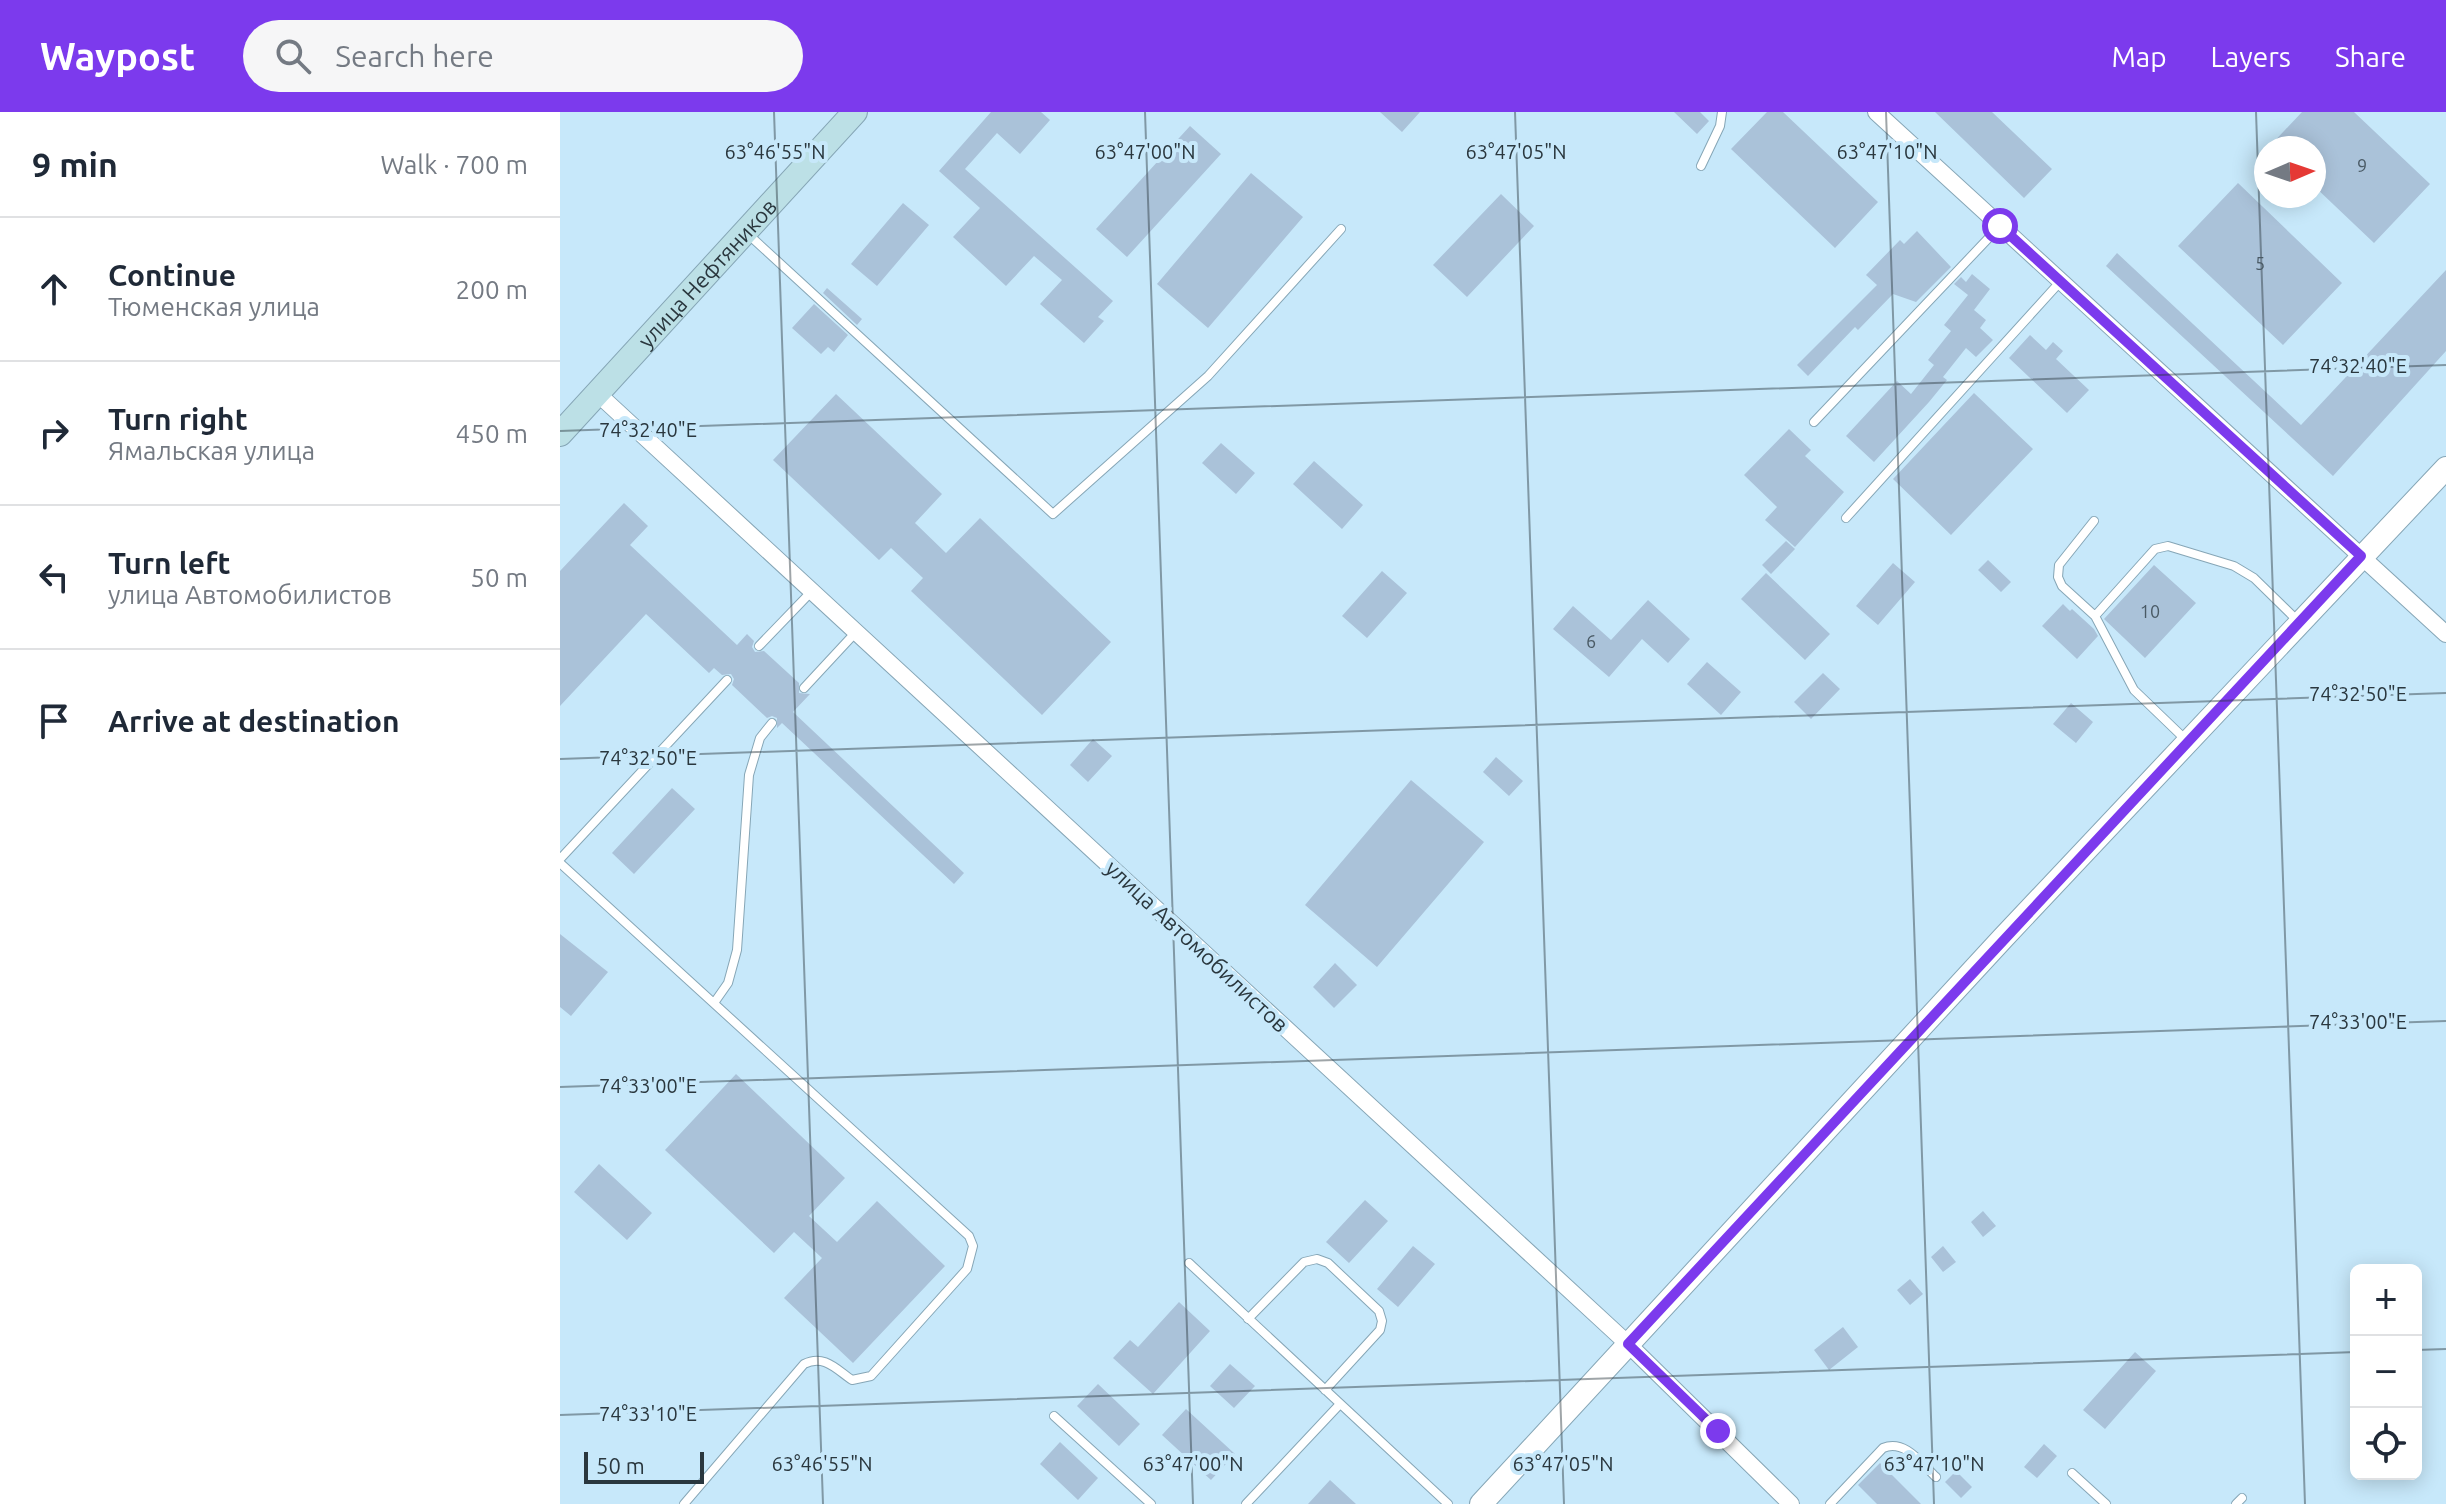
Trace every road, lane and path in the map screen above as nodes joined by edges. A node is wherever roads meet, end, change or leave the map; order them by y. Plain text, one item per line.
1 (855, 112) edge
2 (1722, 112) edge
3 (1876, 112) edge
4 (1701, 166) dead end
5 (2000, 226) junction
6 (1341, 229) dead end
7 (745, 231) junction
8 (2060, 282) junction
9 (597, 393) junction
10 (1814, 422) dead end
11 (560, 434) edge
12 (2446, 468) edge
13 (1846, 518) dead end
14 (2094, 521) dead end
15 (2361, 556) junction
16 (812, 591) junction
17 (2095, 616) junction
18 (2299, 622) junction
19 (856, 632) junction
20 (2446, 634) edge
21 (759, 646) dead end
22 (727, 680) dead end
23 (804, 688) dead end
24 (772, 723) dead end
25 (2188, 741) junction
26 (560, 861) edge
27 (714, 1003) junction
28 (1189, 1263) dead end
29 (1248, 1319) junction
30 (1628, 1344) junction
31 (1325, 1390) junction
32 (1340, 1404) junction
33 (1054, 1416) dead end
34 (2072, 1473) dead end
35 (1936, 1477) dead end
36 (684, 1504) edge
37 (1151, 1504) edge
38 (1246, 1504) edge
39 (1448, 1504) edge
40 (1481, 1504) edge
41 (1791, 1504) edge
42 (1830, 1504) edge
43 (2106, 1504) edge

1 - 7 main road, улица Нефтяников
2 - 4 lane
3 - 5 street
5 - 8 street
5 - 10 lane
6 - 7 lane
7 - 9 main road, улица Нефтяников
8 - 13 lane
8 - 15 street
9 - 11 main road, улица Нефтяников
9 - 16 street, улица Автомобилистов
12 - 15 street
14 - 17 lane
15 - 18 street
15 - 20 street
16 - 19 street, улица Автомобилистов
16 - 21 lane
17 - 18 lane
17 - 25 lane
18 - 25 street
19 - 23 lane
19 - 30 street, улица Автомобилистов
22 - 26 lane
24 - 27 lane
25 - 30 street
26 - 27 lane
27 - 36 lane
28 - 29 lane
29 - 31 lane
29 - 31 lane
30 - 40 street
30 - 41 street, улица Автомобилистов
31 - 32 lane
32 - 38 lane
32 - 39 lane
33 - 37 lane
34 - 43 lane
35 - 42 lane

